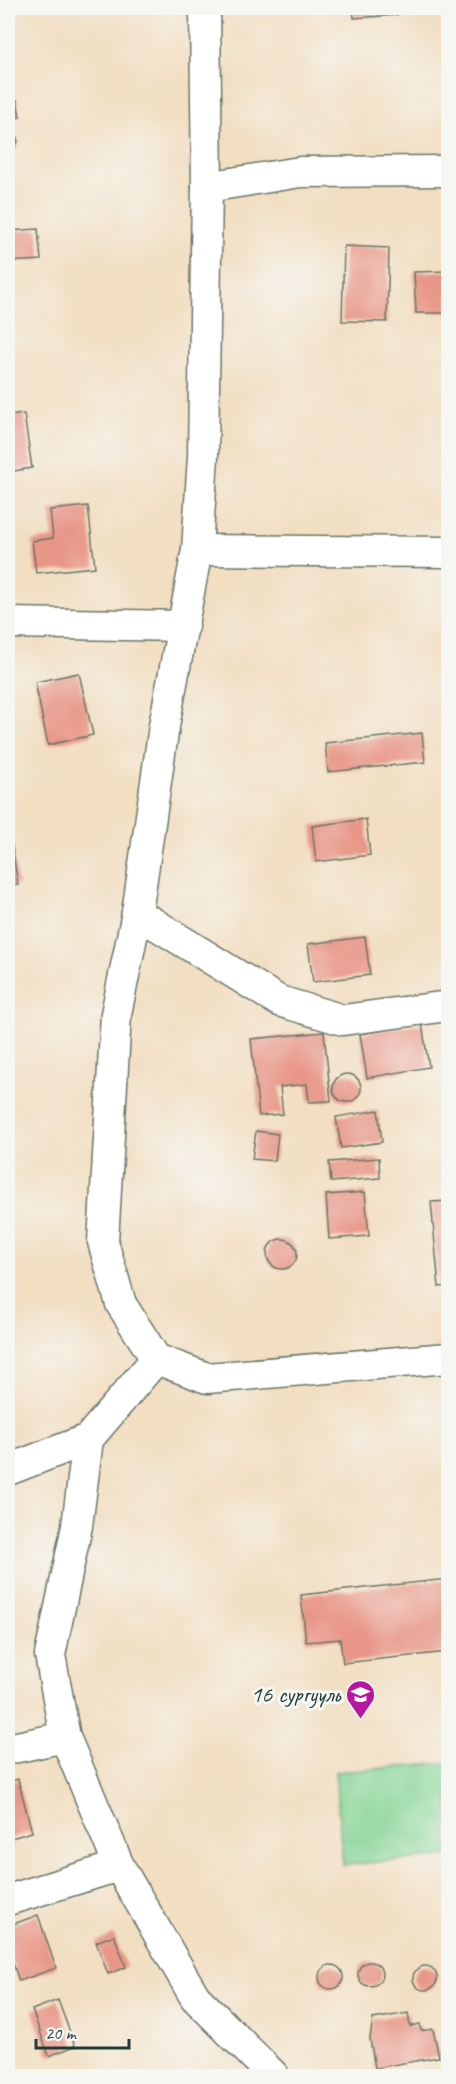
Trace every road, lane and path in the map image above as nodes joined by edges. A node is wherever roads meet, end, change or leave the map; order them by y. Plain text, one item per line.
1 (205, 8) edge
2 (448, 171) edge
3 (207, 187) junction
4 (197, 550) junction
5 (448, 552) edge
6 (8, 623) edge
7 (184, 626) junction
8 (137, 913) junction
9 (448, 1006) edge
10 (448, 1358) edge
11 (156, 1359) junction
12 (88, 1439) junction
13 (8, 1470) edge
14 (65, 1737) junction
15 (8, 1749) edge
16 (119, 1866) junction
17 (8, 1900) edge
18 (274, 2076) edge

1 - 3 street
2 - 3 street
3 - 4 street
4 - 5 street
4 - 7 street
6 - 7 street
7 - 8 street
8 - 9 street
8 - 11 street
10 - 11 street
11 - 12 street
12 - 13 street
12 - 14 street
14 - 15 street
14 - 16 street
16 - 17 street
16 - 18 street

